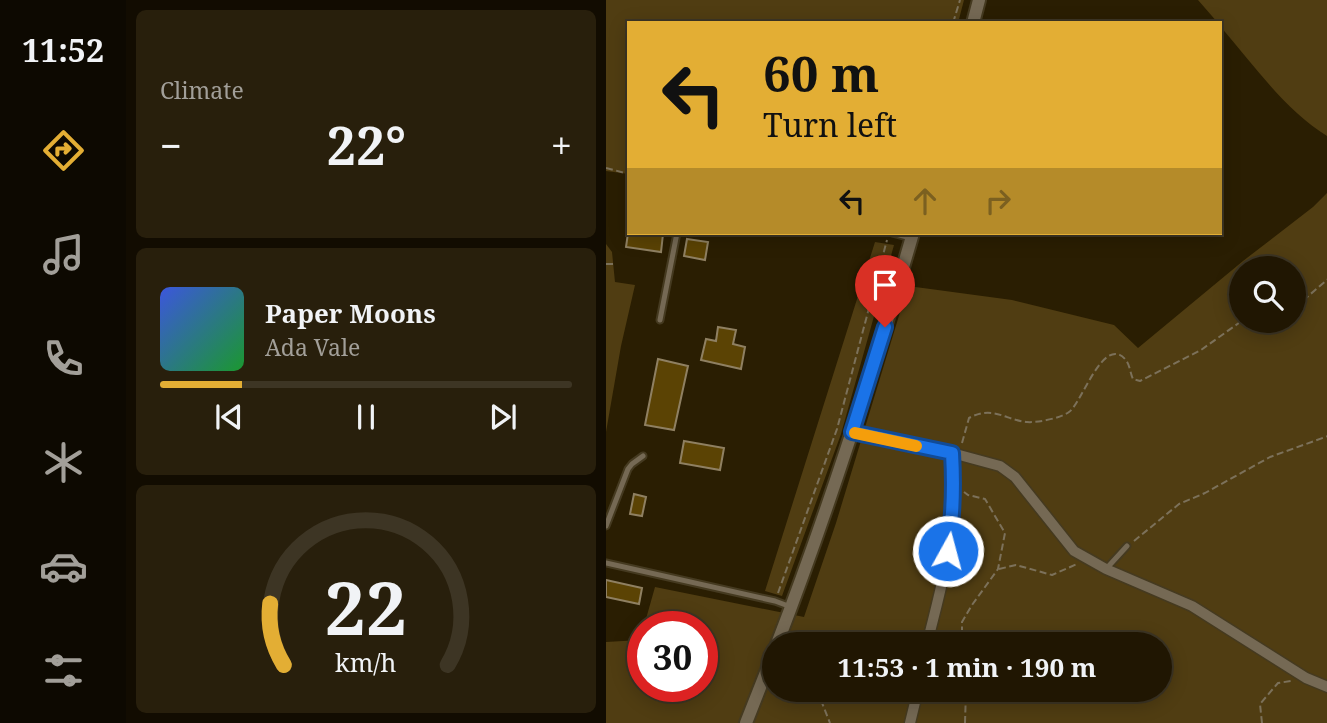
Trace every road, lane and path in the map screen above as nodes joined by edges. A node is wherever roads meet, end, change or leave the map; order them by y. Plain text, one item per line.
1 (960, 0) edge
2 (979, 0) edge
3 (954, 21) edge
4 (974, 21) edge
5 (606, 168) edge
6 (627, 173) edge
7 (677, 235) edge
8 (889, 235) edge
9 (912, 236) edge
10 (606, 264) edge
11 (613, 264) dead end
12 (1328, 279) edge
13 (1306, 298) edge
14 (660, 320) dead end
15 (1229, 330) edge
16 (852, 432) junction
17 (1328, 436) edge
18 (956, 454) junction
19 (643, 456) dead end
20 (960, 489) dead end
21 (606, 526) edge
22 (1128, 546) joint
23 (1088, 559) junction
24 (606, 564) edge
25 (998, 569) junction
26 (1106, 569) junction
27 (775, 601) junction
28 (791, 607) junction
29 (782, 632) edge
30 (930, 632) edge
31 (962, 632) edge
32 (1306, 678) junction
33 (762, 682) edge
34 (1328, 687) edge
35 (822, 702) edge
36 (915, 702) edge
37 (966, 702) edge
38 (746, 723) edge
39 (831, 723) edge
40 (910, 723) edge
41 (965, 723) edge
42 (1262, 723) edge

1 - 3 path
2 - 4 street
5 - 6 path
7 - 14 lane
8 - 27 path
9 - 16 street
10 - 11 path
12 - 13 path
15 - 18 path
16 - 18 street
16 - 28 street
17 - 22 path
18 - 23 street
18 - 30 street
19 - 21 lane
20 - 25 path
22 - 26 lane
23 - 25 path
23 - 26 street
24 - 27 lane
25 - 31 path
26 - 32 street
27 - 28 lane
28 - 29 street
32 - 34 street
32 - 42 path
33 - 38 street
35 - 39 path
36 - 40 street
37 - 41 path

